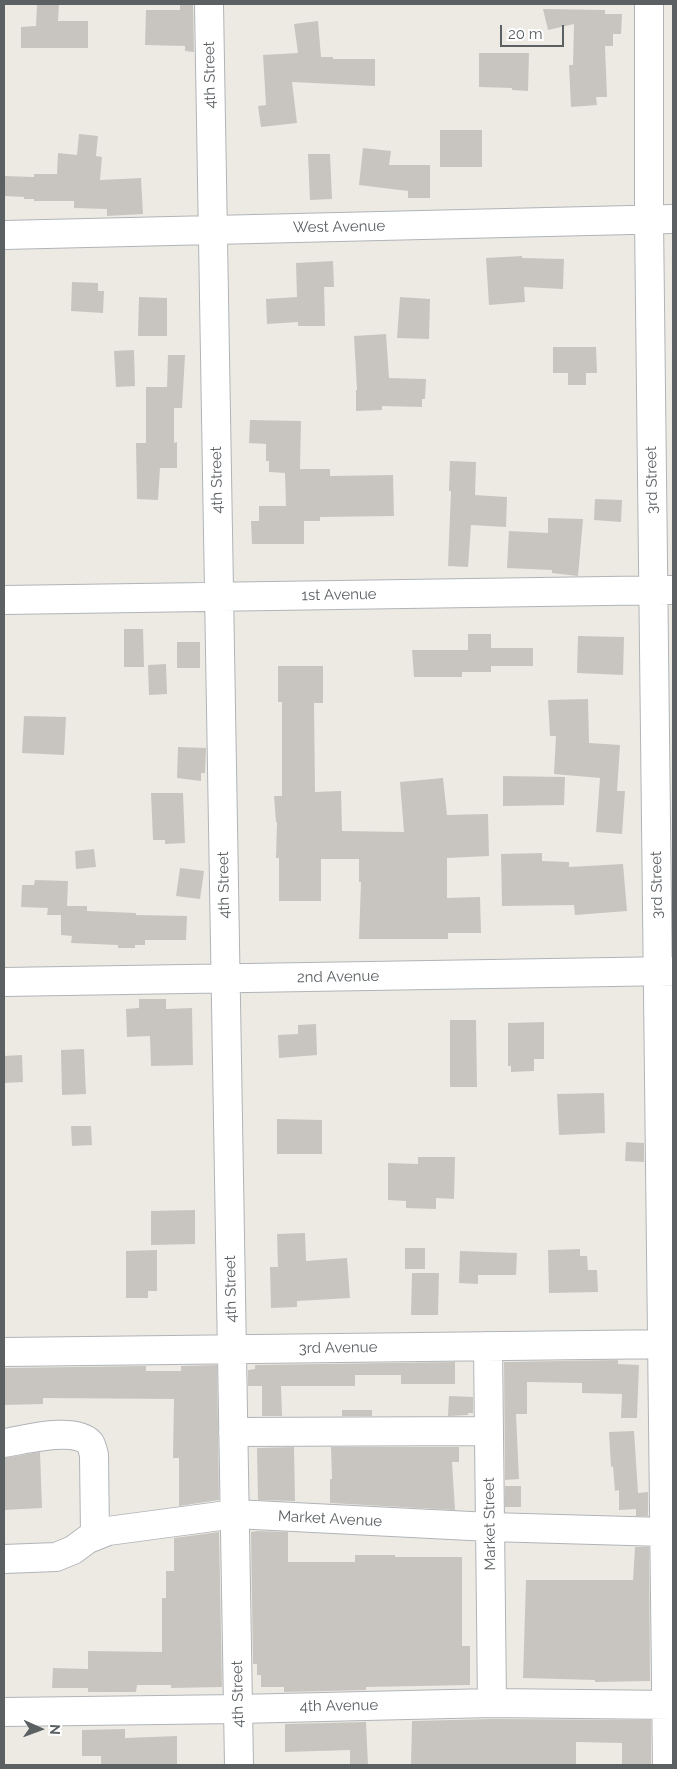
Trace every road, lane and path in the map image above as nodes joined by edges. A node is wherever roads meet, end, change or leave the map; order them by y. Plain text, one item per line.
1 (209, 4) edge
2 (648, 4) edge
3 (661, 219) edge
4 (213, 230) junction
5 (4, 234) edge
6 (663, 590) edge
7 (219, 597) junction
8 (4, 600) edge
9 (665, 972) edge
10 (226, 978) junction
11 (4, 982) edge
12 (668, 1344) edge
13 (488, 1346) junction
14 (232, 1350) junction
15 (4, 1352) edge
16 (489, 1431) junction
17 (233, 1432) junction
18 (4, 1443) edge
19 (235, 1514) junction
20 (490, 1528) junction
21 (664, 1532) junction
22 (95, 1536) junction
23 (4, 1559) edge
24 (492, 1703) junction
25 (670, 1705) edge
26 (238, 1709) junction
27 (4, 1712) edge
28 (239, 1765) edge
29 (667, 1765) edge

1 - 4 street, 4th Street
2 - 3 street, 3rd Street
3 - 4 street, West Avenue
3 - 6 street, 3rd Street
4 - 5 street, West Avenue
4 - 7 street, 4th Street
6 - 7 street, 1st Avenue
6 - 9 street, 3rd Street
7 - 8 street, 1st Avenue
7 - 10 street, 4th Street
9 - 10 street, 2nd Avenue
9 - 12 street, 3rd Street
10 - 11 street, 2nd Avenue
10 - 14 street, 4th Street
12 - 13 street, 3rd Avenue
12 - 21 street, 3rd Street
13 - 14 street, 3rd Avenue
13 - 16 street, Market Street
14 - 15 street, 3rd Avenue
14 - 17 street, 4th Street
16 - 17 street
16 - 20 street, Market Street
17 - 19 street, 4th Street
18 - 22 street
19 - 20 street, Market Avenue
19 - 22 street, Market Avenue
19 - 26 street, 4th Street
20 - 21 street, Market Avenue
20 - 24 street, Market Street
21 - 25 street, 3rd Street
22 - 23 street, Market Avenue
24 - 25 street, 4th Avenue
24 - 26 street, 4th Avenue
25 - 29 street, 3rd Street
26 - 27 street, 4th Avenue
26 - 28 street, 4th Street

